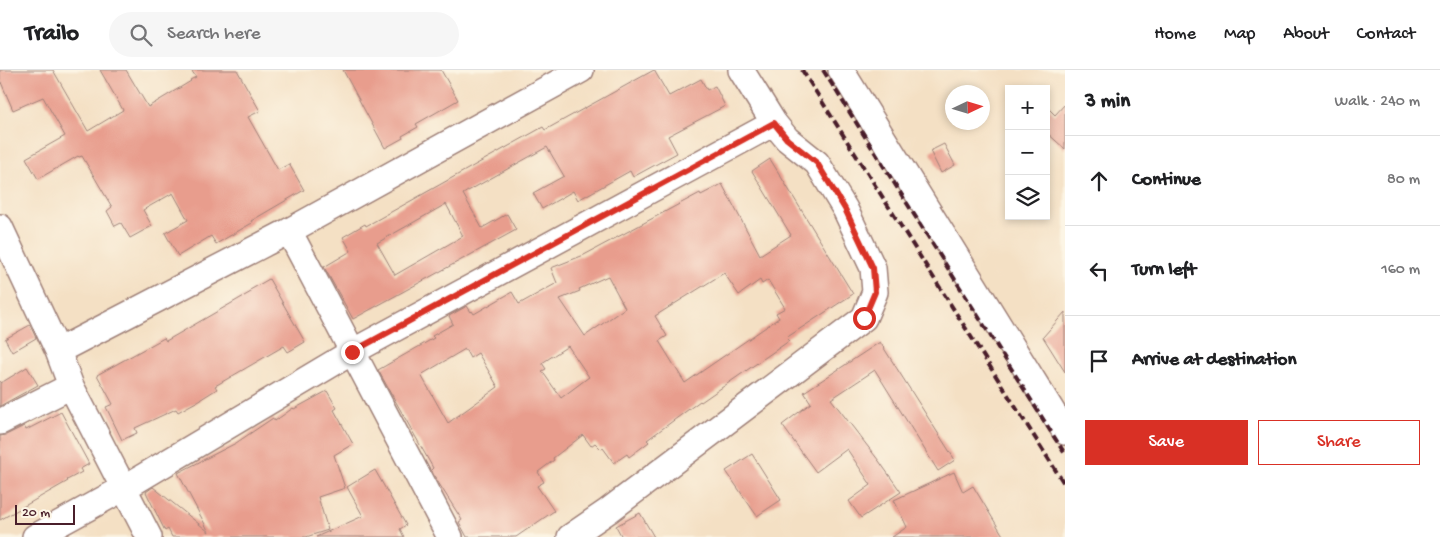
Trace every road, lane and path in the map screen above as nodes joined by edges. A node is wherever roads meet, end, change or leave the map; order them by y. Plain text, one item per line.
1 (581, 70) edge
2 (741, 70) edge
3 (841, 70) edge
4 (774, 123) junction
5 (0, 228) edge
6 (289, 231) junction
7 (58, 351) junction
8 (352, 352) junction
9 (71, 386) junction
10 (1062, 418) edge
11 (0, 422) edge
12 (124, 488) junction
13 (36, 537) edge
14 (149, 537) edge
15 (450, 537) edge
16 (570, 537) edge

1 - 6 street
2 - 4 street
3 - 10 street
4 - 8 street
4 - 16 street
5 - 7 street
6 - 7 street
6 - 8 street
7 - 9 street
8 - 12 street
8 - 15 street
9 - 11 street
9 - 12 street
12 - 13 street
12 - 14 street

